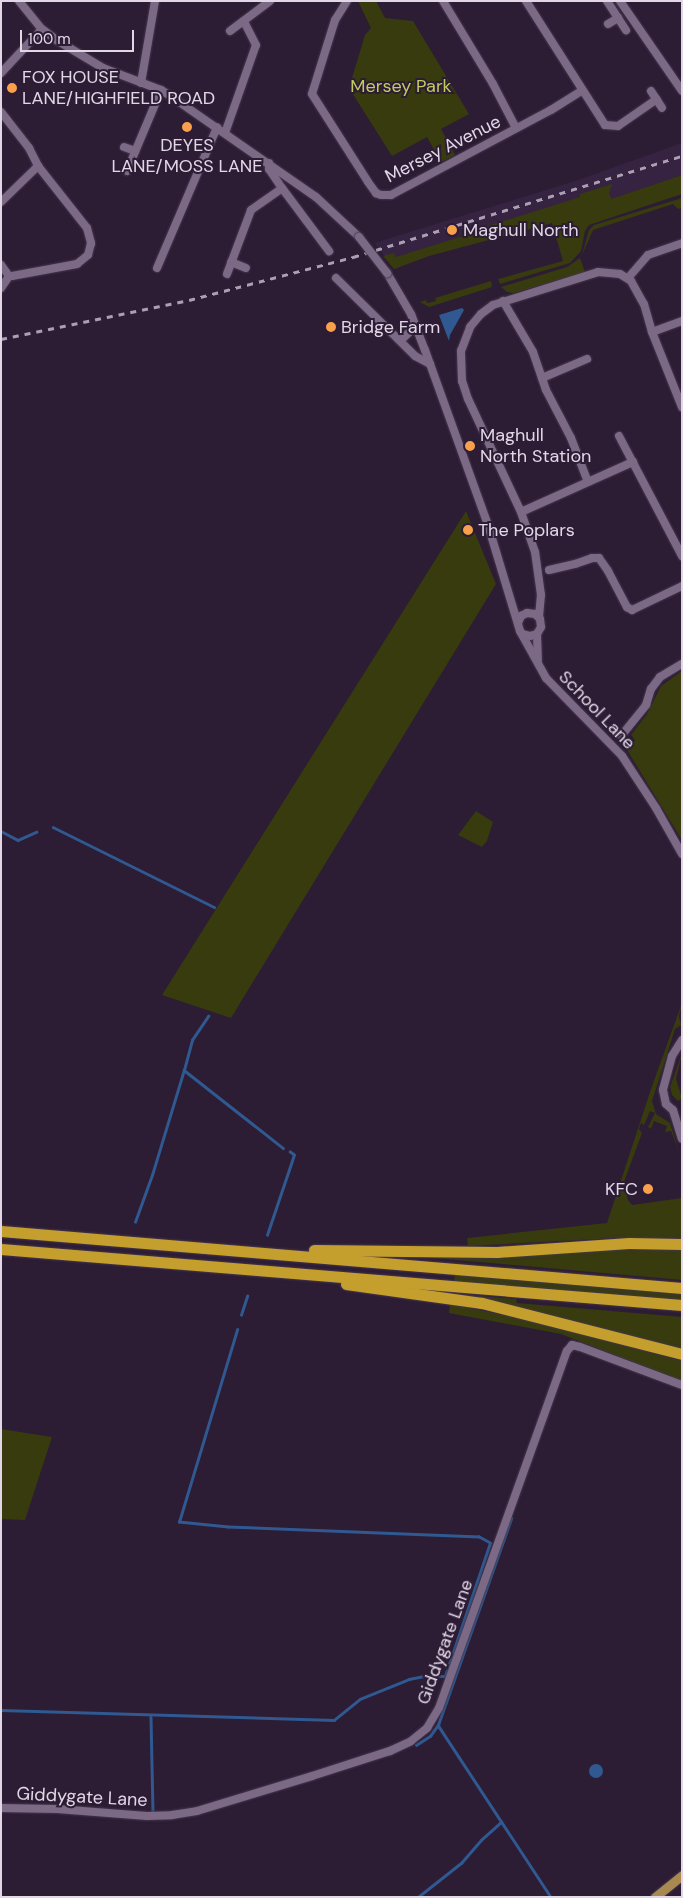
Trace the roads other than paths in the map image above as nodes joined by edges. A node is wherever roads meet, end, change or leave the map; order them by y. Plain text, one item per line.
1 (19, 1) edge
2 (155, 1) edge
3 (270, 1) edge
4 (346, 1) edge
5 (443, 1) edge
6 (526, 1) edge
7 (607, 1) edge
8 (620, 1) edge
9 (618, 18) junction
10 (244, 21) junction
11 (608, 24) dead end
12 (42, 28) junction
13 (626, 30) dead end
14 (230, 31) dead end
15 (1, 73) edge
16 (141, 83) junction
17 (160, 90) junction
18 (582, 91) junction
19 (682, 91) edge
20 (651, 92) dead end
21 (657, 99) junction
22 (662, 108) dead end
23 (1, 112) edge
24 (217, 127) junction
25 (516, 128) junction
26 (225, 133) junction
27 (124, 146) dead end
28 (135, 151) junction
29 (269, 163) junction
30 (38, 166) junction
31 (127, 172) dead end
32 (282, 188) junction
33 (1, 202) edge
34 (682, 243) edge
35 (329, 251) dead end
36 (231, 262) junction
37 (1, 265) edge
38 (157, 268) dead end
39 (246, 268) dead end
40 (226, 274) dead end
41 (9, 276) junction
42 (336, 278) dead end
43 (628, 278) junction
44 (1, 288) edge
45 (503, 301) junction
46 (682, 321) edge
47 (416, 326) junction
48 (652, 332) junction
49 (401, 340) junction
50 (587, 359) dead end
51 (430, 364) junction
52 (542, 378) junction
53 (682, 407) edge
54 (618, 436) dead end
55 (633, 462) junction
56 (588, 482) junction
57 (522, 512) junction
58 (682, 556) edge
59 (549, 570) dead end
60 (682, 586) edge
61 (541, 595) junction
62 (511, 600) junction
63 (529, 613) junction
64 (539, 617) junction
65 (518, 623) junction
66 (524, 634) junction
67 (537, 634) junction
68 (538, 662) junction
69 (682, 664) edge
70 (621, 736) dead end
71 (682, 854) edge
72 (682, 1040) edge
73 (682, 1109) edge
74 (673, 1110) junction
75 (682, 1139) edge
76 (1, 1231) edge
77 (682, 1244) edge
78 (210, 1247) junction
79 (1, 1249) edge
80 (266, 1270) junction
81 (682, 1288) edge
82 (682, 1305) edge
83 (682, 1354) edge
84 (682, 1384) edge
85 (1, 1808) edge
86 (682, 1875) edge
87 (659, 1896) edge

1 - 12 street, School Lane
2 - 16 street
3 - 10 street
4 - 25 street, Mersey Avenue
5 - 25 street
6 - 18 street
7 - 9 street
8 - 19 street
9 - 11 street
9 - 13 street
10 - 14 street
10 - 26 street
12 - 15 street
12 - 16 street, School Lane
16 - 17 street, School Lane
17 - 24 street, School Lane
17 - 28 street
18 - 21 street
18 - 25 street, Mersey Avenue
20 - 21 street
21 - 22 street
23 - 30 street
24 - 26 street, School Lane
24 - 38 street
26 - 29 street, School Lane
27 - 28 street
28 - 31 street
29 - 32 street
29 - 47 street, School Lane, bridge
30 - 33 street
30 - 41 street
32 - 35 street
32 - 36 street
34 - 43 street
36 - 39 street
36 - 40 street
37 - 41 street
41 - 44 street
42 - 49 street
43 - 45 street
43 - 48 street
45 - 52 street
45 - 57 street
46 - 48 street
47 - 49 street
47 - 51 street, School Lane
48 - 53 street
49 - 51 street
50 - 52 street
51 - 62 street, School Lane
52 - 56 street
54 - 55 street
55 - 56 street
55 - 58 street
56 - 57 street
57 - 61 street
59 - 60 street
61 - 63 street
61 - 64 street
62 - 63 street, School Lane
62 - 65 street, School Lane
63 - 64 street, School Lane
63 - 65 street
64 - 67 street, School Lane
65 - 66 street, School Lane
66 - 67 street
66 - 68 street, School Lane
67 - 68 street, School Lane
68 - 71 street, School Lane
69 - 70 street
72 - 74 street
73 - 74 street
74 - 75 street
76 - 78 highway
77 - 78 highway
78 - 81 highway
79 - 80 highway
80 - 82 highway
80 - 83 highway
84 - 85 street, Giddygate Lane
86 - 87 main road

